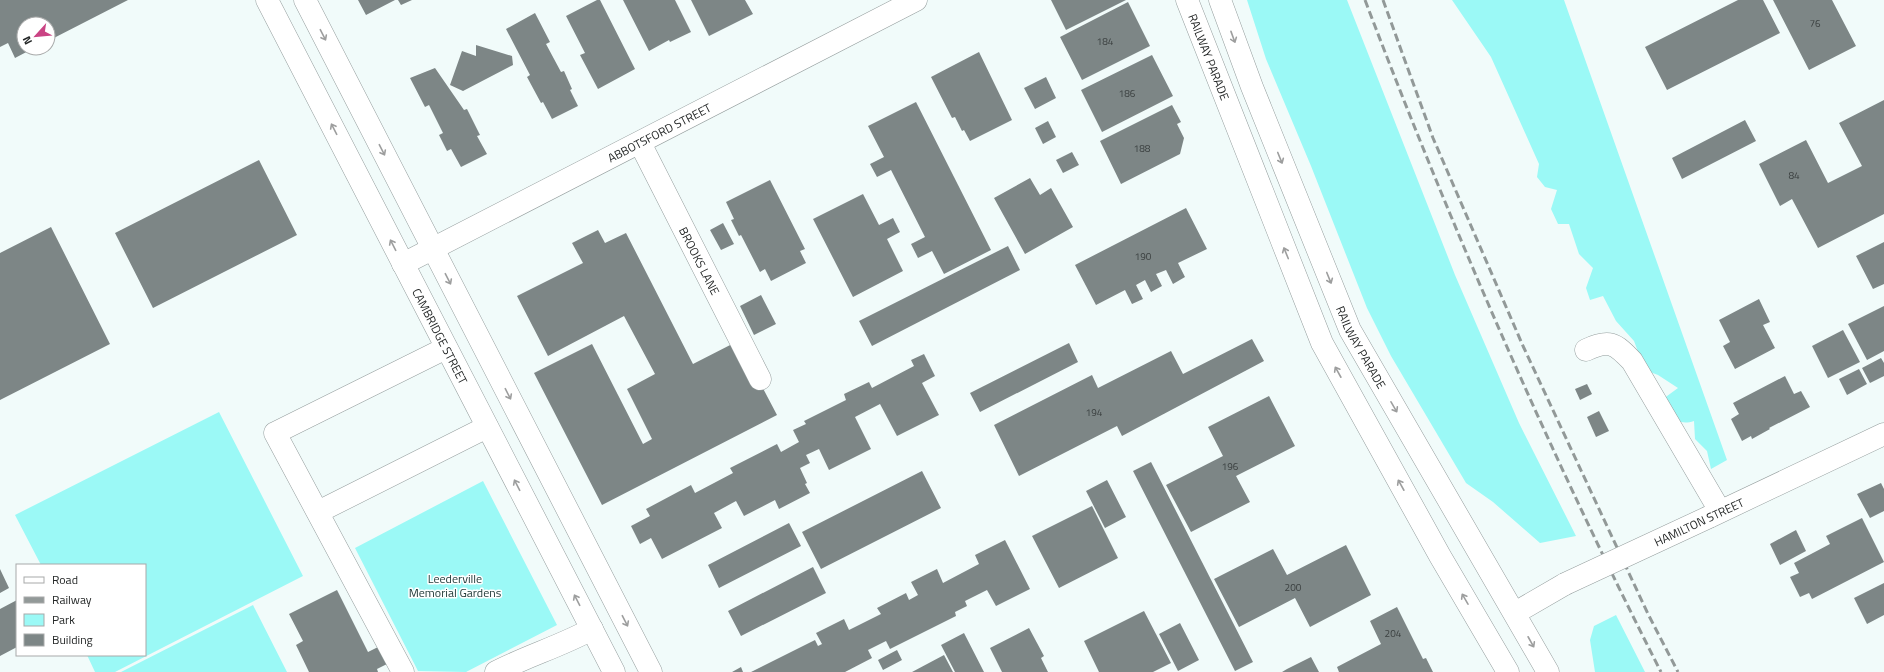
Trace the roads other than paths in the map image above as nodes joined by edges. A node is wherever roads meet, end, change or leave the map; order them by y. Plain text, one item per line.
1 (267, 0) edge
2 (306, 0) edge
3 (916, 0) edge
4 (1186, 0) edge
5 (1220, 0) edge
6 (640, 143) junction
7 (433, 249) junction
8 (403, 264) junction
9 (446, 348) junction
10 (1586, 350) dead end
11 (760, 378) dead end
12 (487, 428) junction
13 (1884, 434) edge
14 (318, 512) junction
15 (1715, 514) junction
16 (1515, 612) junction
17 (592, 629) junction
18 (1504, 671) edge
19 (403, 672) edge
20 (496, 672) edge
21 (614, 672) edge
22 (651, 672) edge
23 (1548, 672) edge

8 -> 1 main road, CAMBRIDGE STREET
2 -> 7 main road
3 - 6 main road, ABBOTSFORD STREET
18 -> 4 main road, RAILWAY PARADE
5 -> 16 main road, RAILWAY PARADE
6 - 7 main road, ABBOTSFORD STREET
6 - 11 main road, BROOKS LANE
7 - 8 main road, ABBOTSFORD STREET
7 -> 22 main road
8 - 9 main road, CAMBRIDGE STREET
9 - 12 main road, CAMBRIDGE STREET
9 - 14 main road
10 - 15 main road
12 - 14 main road
17 -> 12 main road, CAMBRIDGE STREET
13 - 15 main road, HAMILTON STREET
14 - 19 main road
15 - 16 main road, HAMILTON STREET, bridge
16 -> 23 main road, RAILWAY PARADE
17 - 20 main road
17 - 21 main road, CAMBRIDGE STREET

